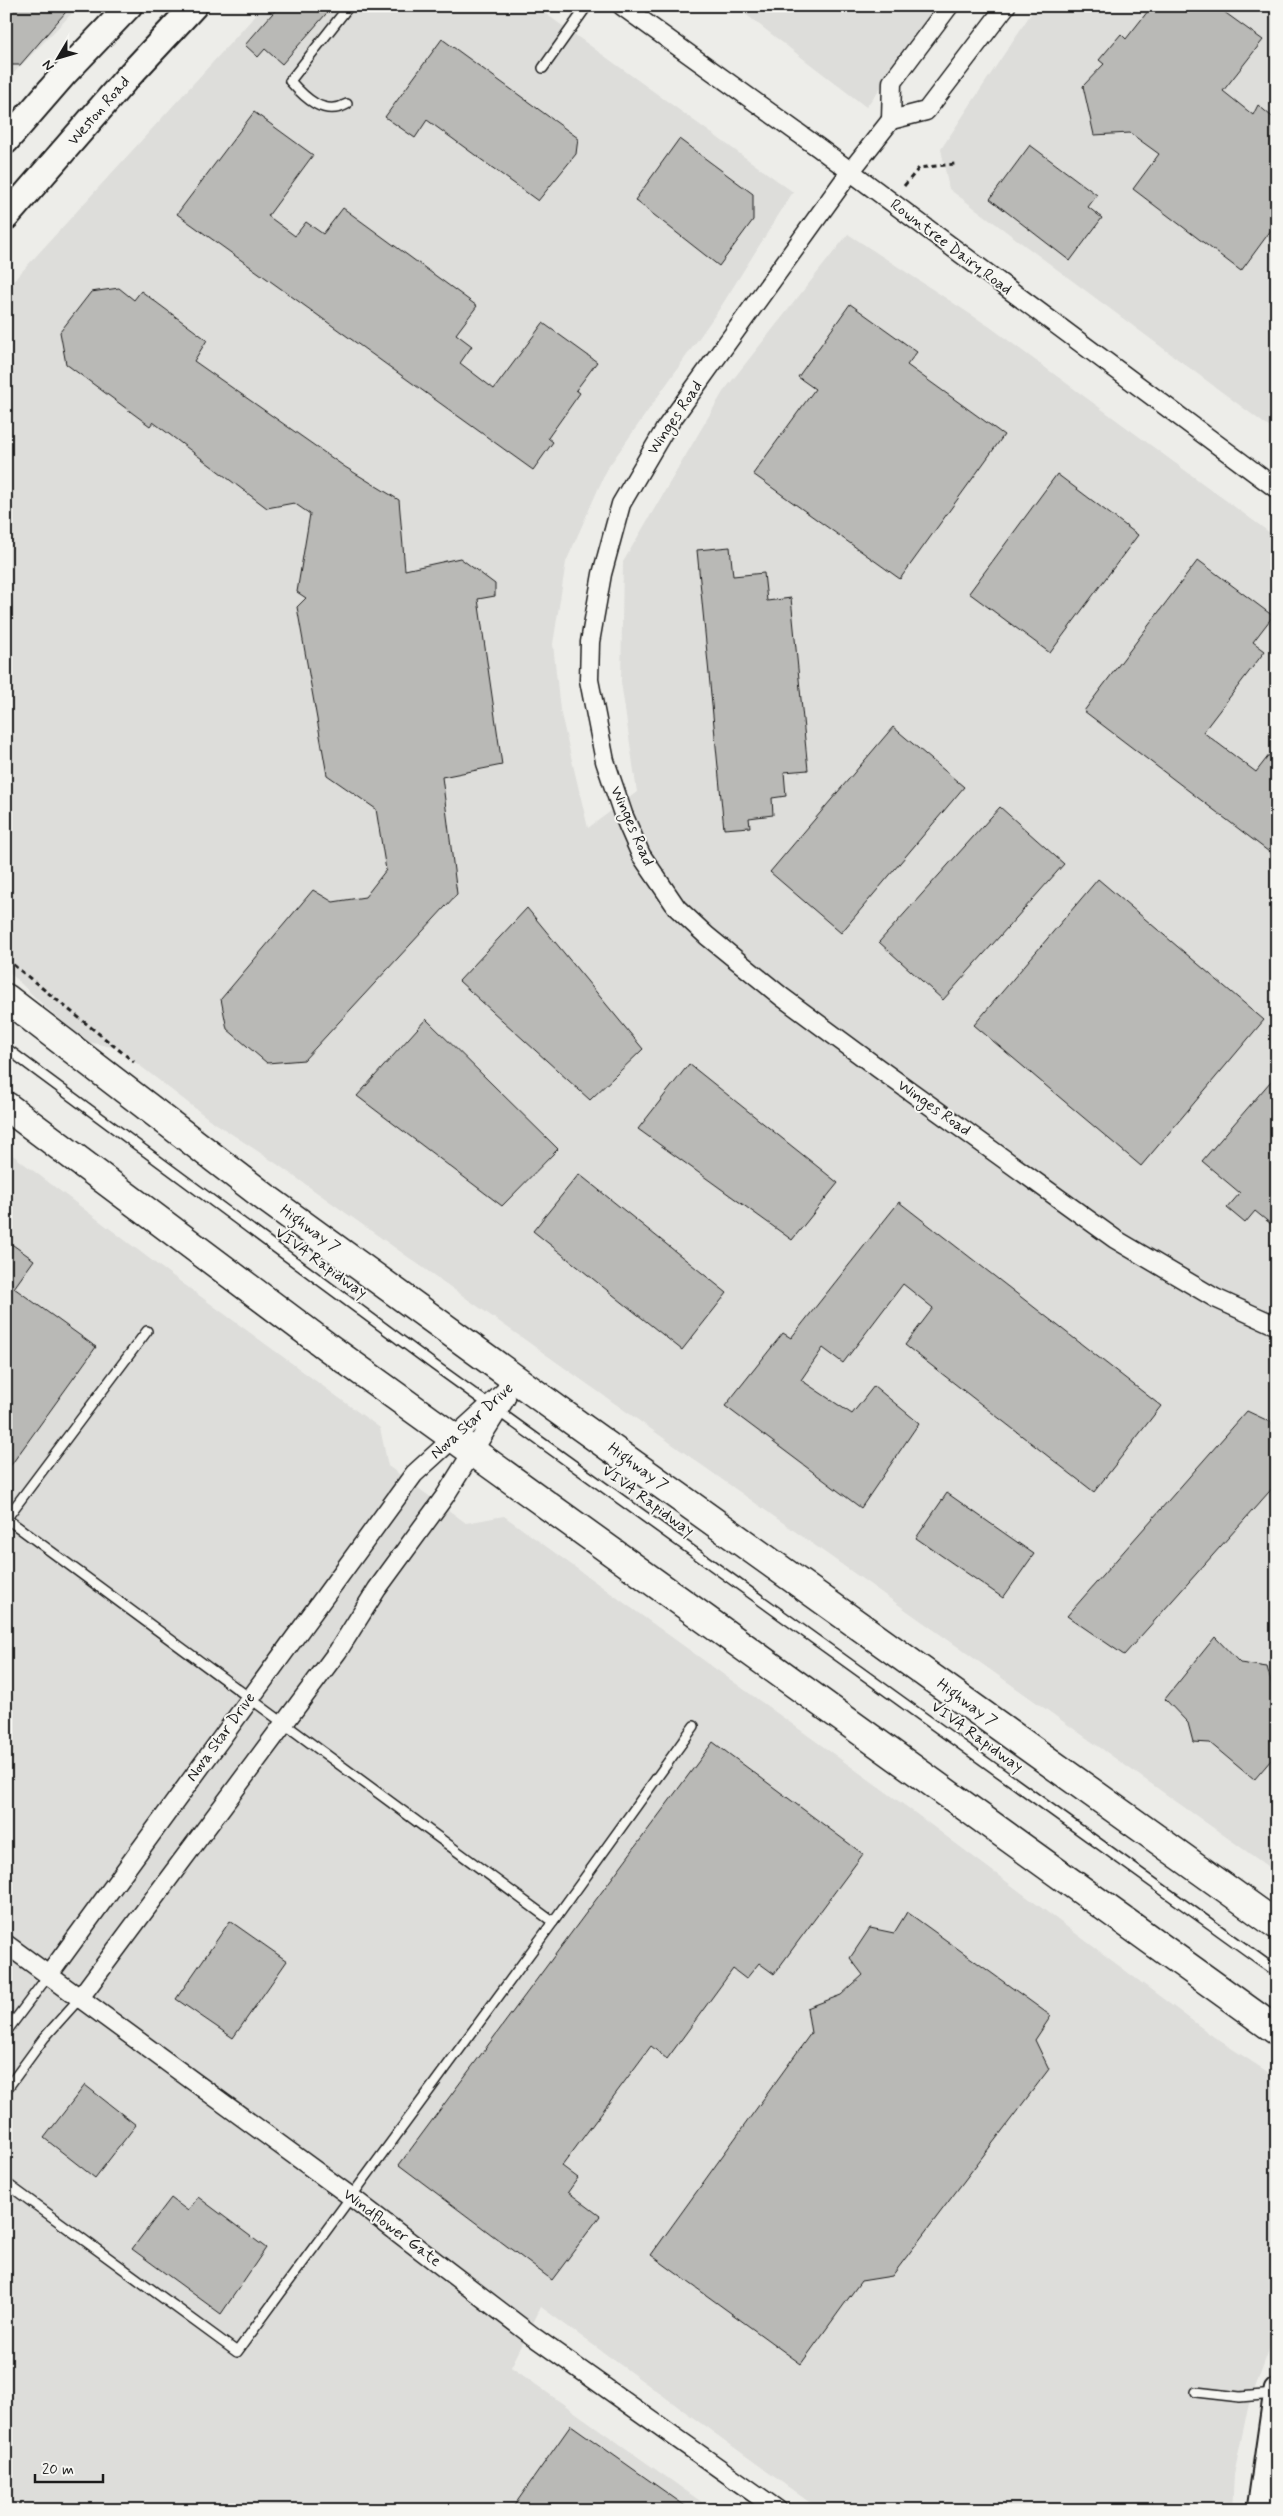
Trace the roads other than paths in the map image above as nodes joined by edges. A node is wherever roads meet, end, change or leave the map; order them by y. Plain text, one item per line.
1 (129, 6) edge
2 (194, 6) edge
3 (349, 6) edge
4 (587, 6) edge
5 (622, 6) edge
6 (949, 6) edge
7 (1006, 6) edge
8 (543, 68) dead end
9 (347, 104) dead end
10 (891, 120) junction
11 (9, 131) edge
12 (850, 172) junction
13 (6, 217) edge
14 (1277, 489) edge
15 (6, 998) edge
16 (6, 1048) edge
17 (6, 1106) edge
18 (1277, 1326) edge
19 (147, 1331) dead end
20 (517, 1380) junction
21 (494, 1408) junction
22 (463, 1445) junction
23 (6, 1519) edge
24 (250, 1698) junction
25 (284, 1723) junction
26 (694, 1726) dead end
27 (553, 1922) junction
28 (1277, 1925) edge
29 (6, 1944) edge
30 (1277, 1972) edge
31 (48, 1976) junction
32 (79, 1999) junction
33 (1277, 2031) edge
34 (6, 2032) edge
35 (6, 2090) edge
36 (6, 2184) edge
37 (350, 2196) junction
38 (1196, 2392) dead end
39 (1277, 2392) edge
40 (778, 2510) edge
41 (1260, 2510) edge

1 - 11 main road
2 - 13 main road, Weston Road
3 - 9 lane
4 - 8 lane
5 - 12 street, Rowntree Dairy Road
6 - 10 street
7 - 10 street
10 - 12 street, Winges Road
12 - 14 street, Rowntree Dairy Road
12 - 18 street, Winges Road
15 - 20 main road, Highway 7
16 - 21 lane, VIVA Rapidway
17 - 22 main road
19 - 23 lane
20 - 21 street, Nova Star Drive
20 - 28 main road, Highway 7
21 - 22 street, Nova Star Drive
21 - 22 street, Nova Star Drive
21 - 30 lane, VIVA Rapidway
22 - 24 street, Nova Star Drive
22 - 25 street, Nova Star Drive
22 - 33 main road
23 - 24 lane
24 - 25 lane
24 - 31 street, Nova Star Drive
25 - 27 lane
25 - 32 street, Nova Star Drive
26 - 27 lane
27 - 37 lane
29 - 31 street, Windflower Gate
31 - 32 street, Windflower Gate
31 - 34 lane
32 - 35 lane
32 - 37 street, Windflower Gate
36 - 37 lane
37 - 40 street, Windflower Gate
38 - 39 lane
39 - 41 main road

